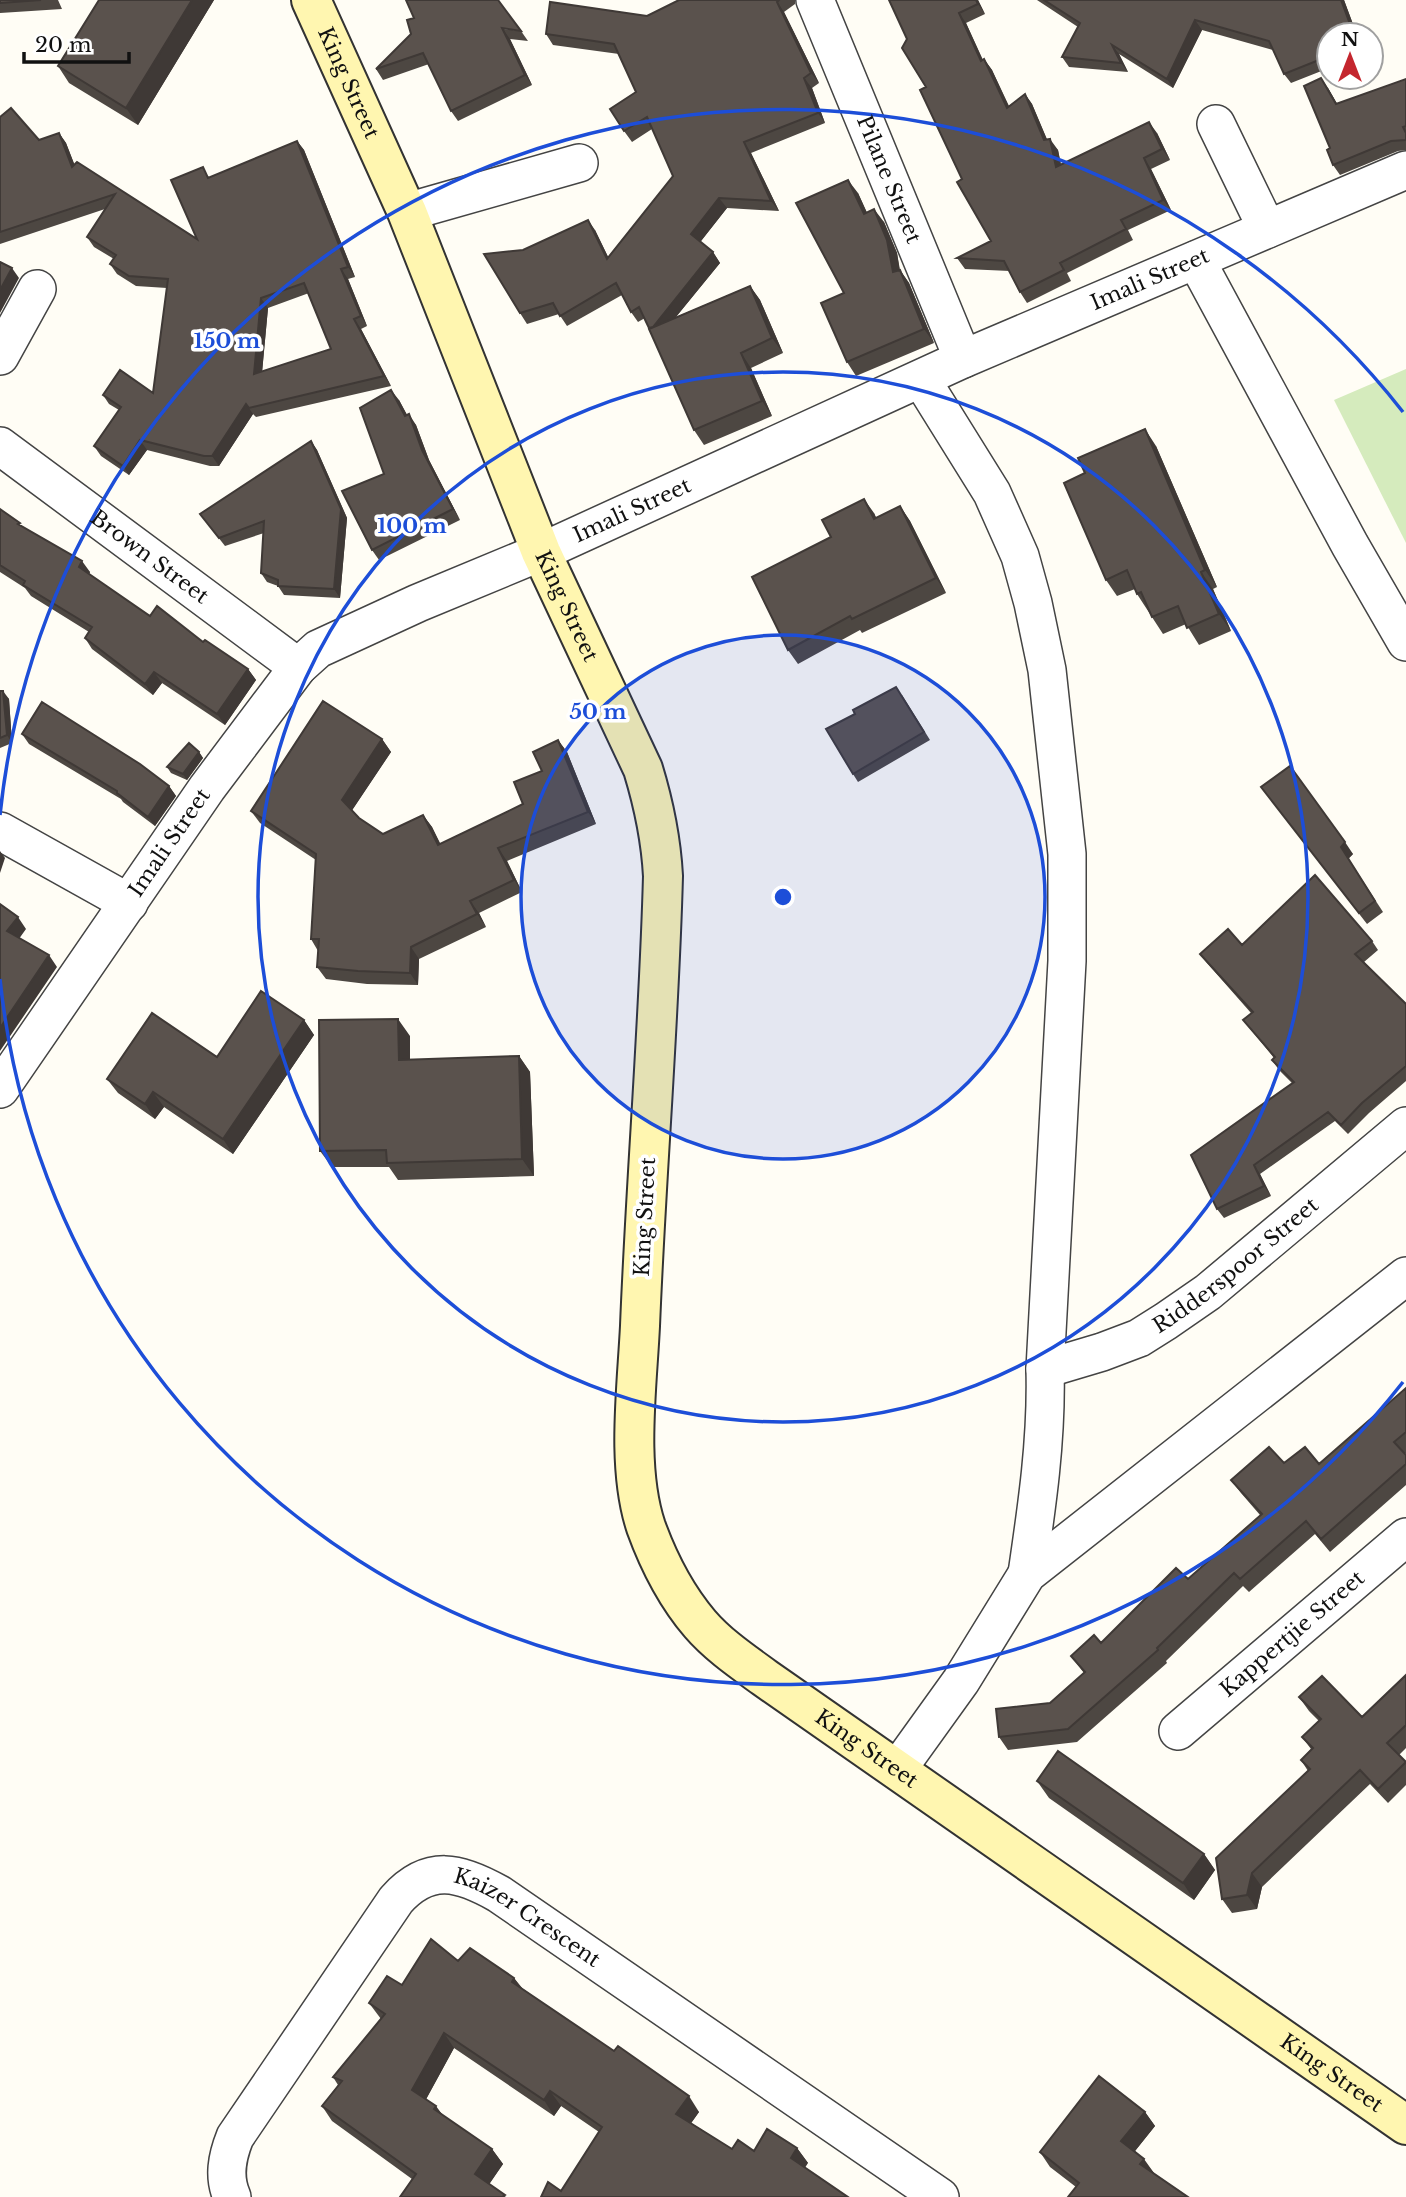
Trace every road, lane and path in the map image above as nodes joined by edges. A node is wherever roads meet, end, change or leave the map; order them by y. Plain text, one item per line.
1 (311, 0) edge
2 (815, 0) edge
3 (1216, 124) dead end
4 (579, 163) dead end
5 (1406, 170) edge
6 (407, 212) junction
7 (1267, 229) junction
8 (1196, 260) junction
9 (37, 289) dead end
10 (0, 356) edge
11 (962, 359) junction
12 (921, 379) junction
13 (0, 446) edge
14 (541, 552) junction
15 (1406, 642) edge
16 (298, 667) junction
17 (0, 831) edge
18 (129, 903) junction
19 (0, 1089) edge
20 (1406, 1126) edge
21 (1406, 1276) edge
22 (1045, 1369) junction
23 (1406, 1537) edge
24 (1027, 1574) junction
25 (1178, 1731) dead end
26 (897, 1770) junction
27 (1406, 2125) edge
28 (224, 2192) edge
29 (940, 2197) edge

1 - 6 street, King Street
2 - 11 street, Pilane Street
3 - 7 street
4 - 6 street
5 - 7 street, Imali Street
6 - 14 street, King Street
7 - 8 street, Imali Street
8 - 11 street, Imali Street
8 - 15 street
9 - 10 street
11 - 12 street, Imali Street
12 - 14 street, Imali Street
12 - 22 street
13 - 16 street, Brown Street
14 - 16 street, Imali Street
14 - 26 street, King Street
16 - 18 street, Imali Street
17 - 18 street
18 - 19 street, Imali Street
20 - 22 street, Ridderspoor Street
21 - 24 street
22 - 24 street
23 - 25 street, Kappertjie Street
24 - 26 street
26 - 27 street, King Street
28 - 29 street, Kaizer Crescent

